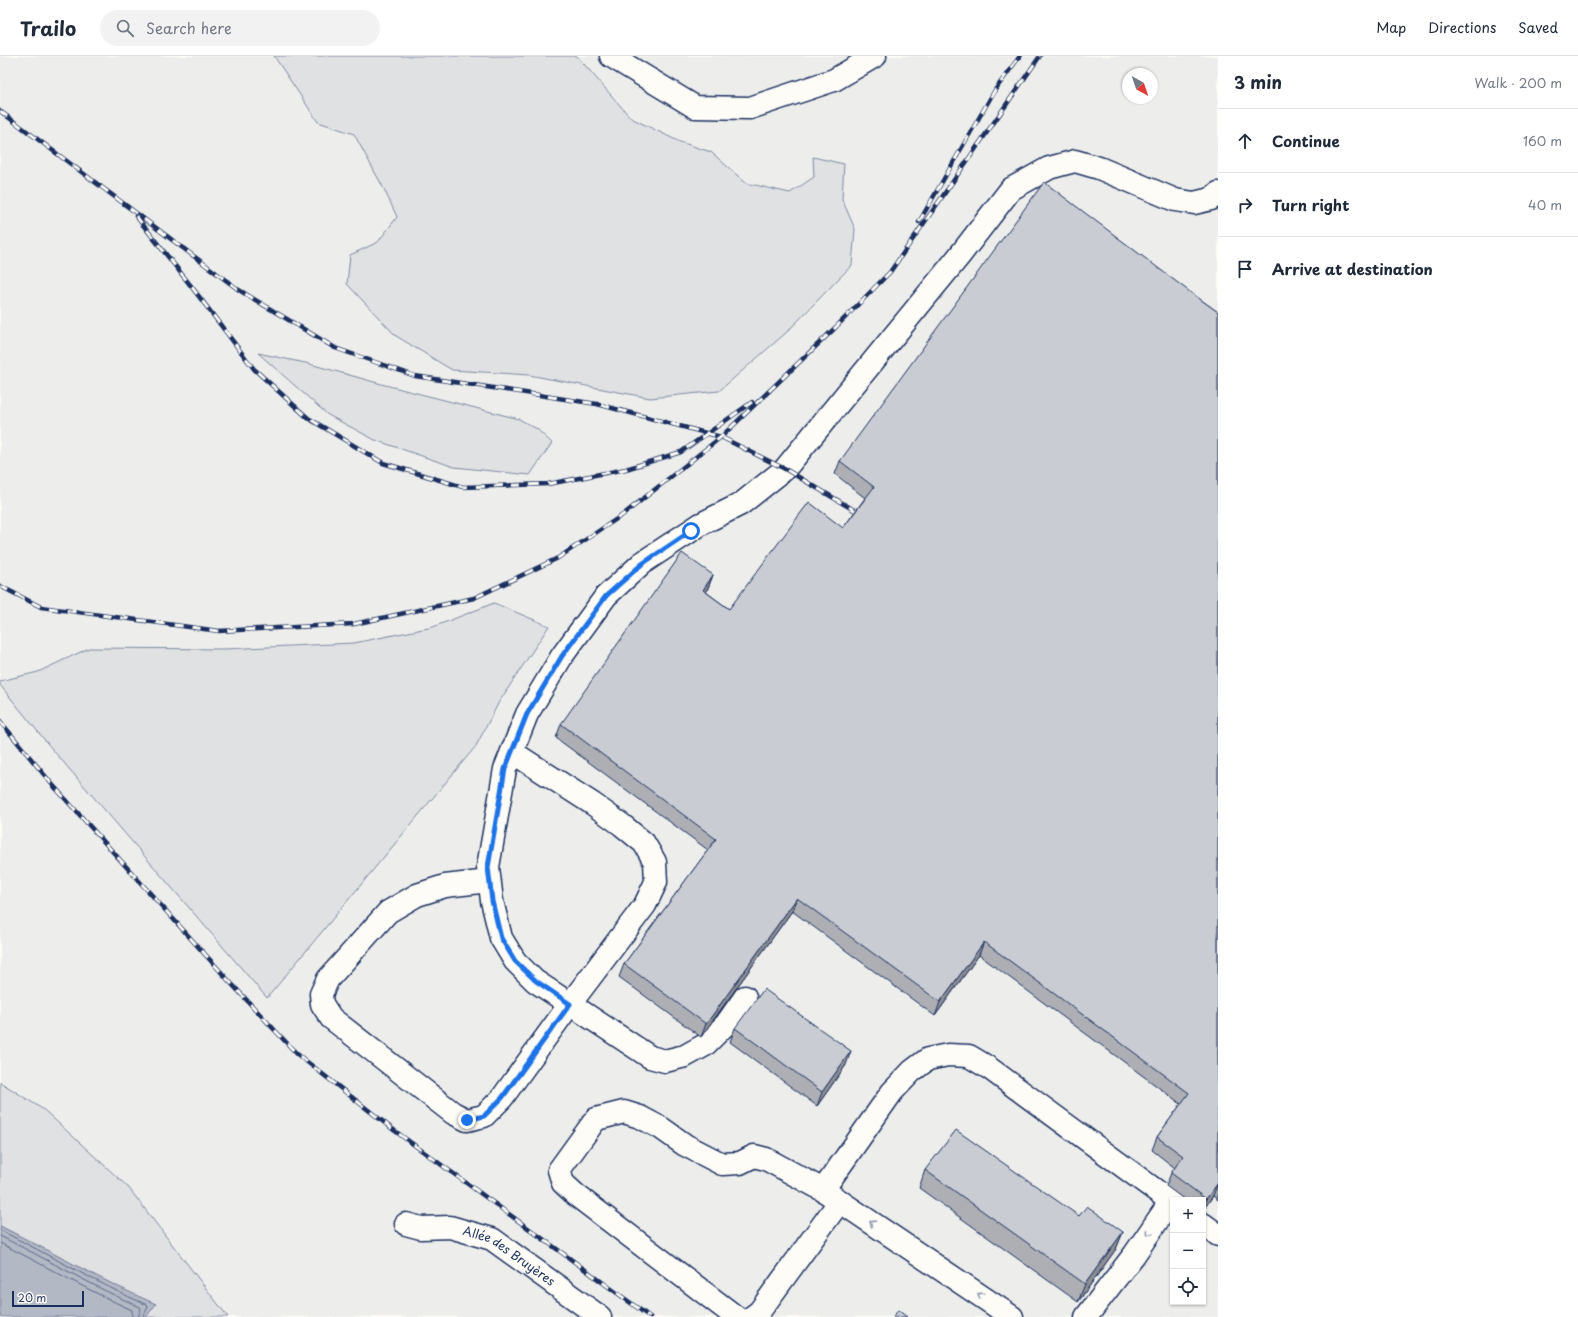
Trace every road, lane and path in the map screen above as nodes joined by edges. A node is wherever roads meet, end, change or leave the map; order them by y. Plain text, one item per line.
1 (611, 56) edge
2 (876, 56) edge
3 (1218, 193) edge
4 (512, 752) junction
5 (489, 881) junction
6 (744, 997) dead end
7 (570, 1004) junction
8 (832, 1195) junction
9 (1170, 1201) edge
10 (1170, 1205) edge
11 (406, 1224) dead end
12 (1206, 1226) edge
13 (1218, 1235) edge
14 (600, 1317) edge
15 (736, 1317) edge
16 (752, 1317) edge
17 (1012, 1317) edge
18 (1086, 1317) edge

1 - 2 street
3 - 4 street
4 - 5 street
4 - 7 street
5 - 7 street
5 - 7 street
6 - 7 street
8 - 9 street
8 - 15 street
8 - 16 street
17 -> 8 street
10 -> 18 street
11 - 14 street, Allée des Bruyères
12 - 13 street

